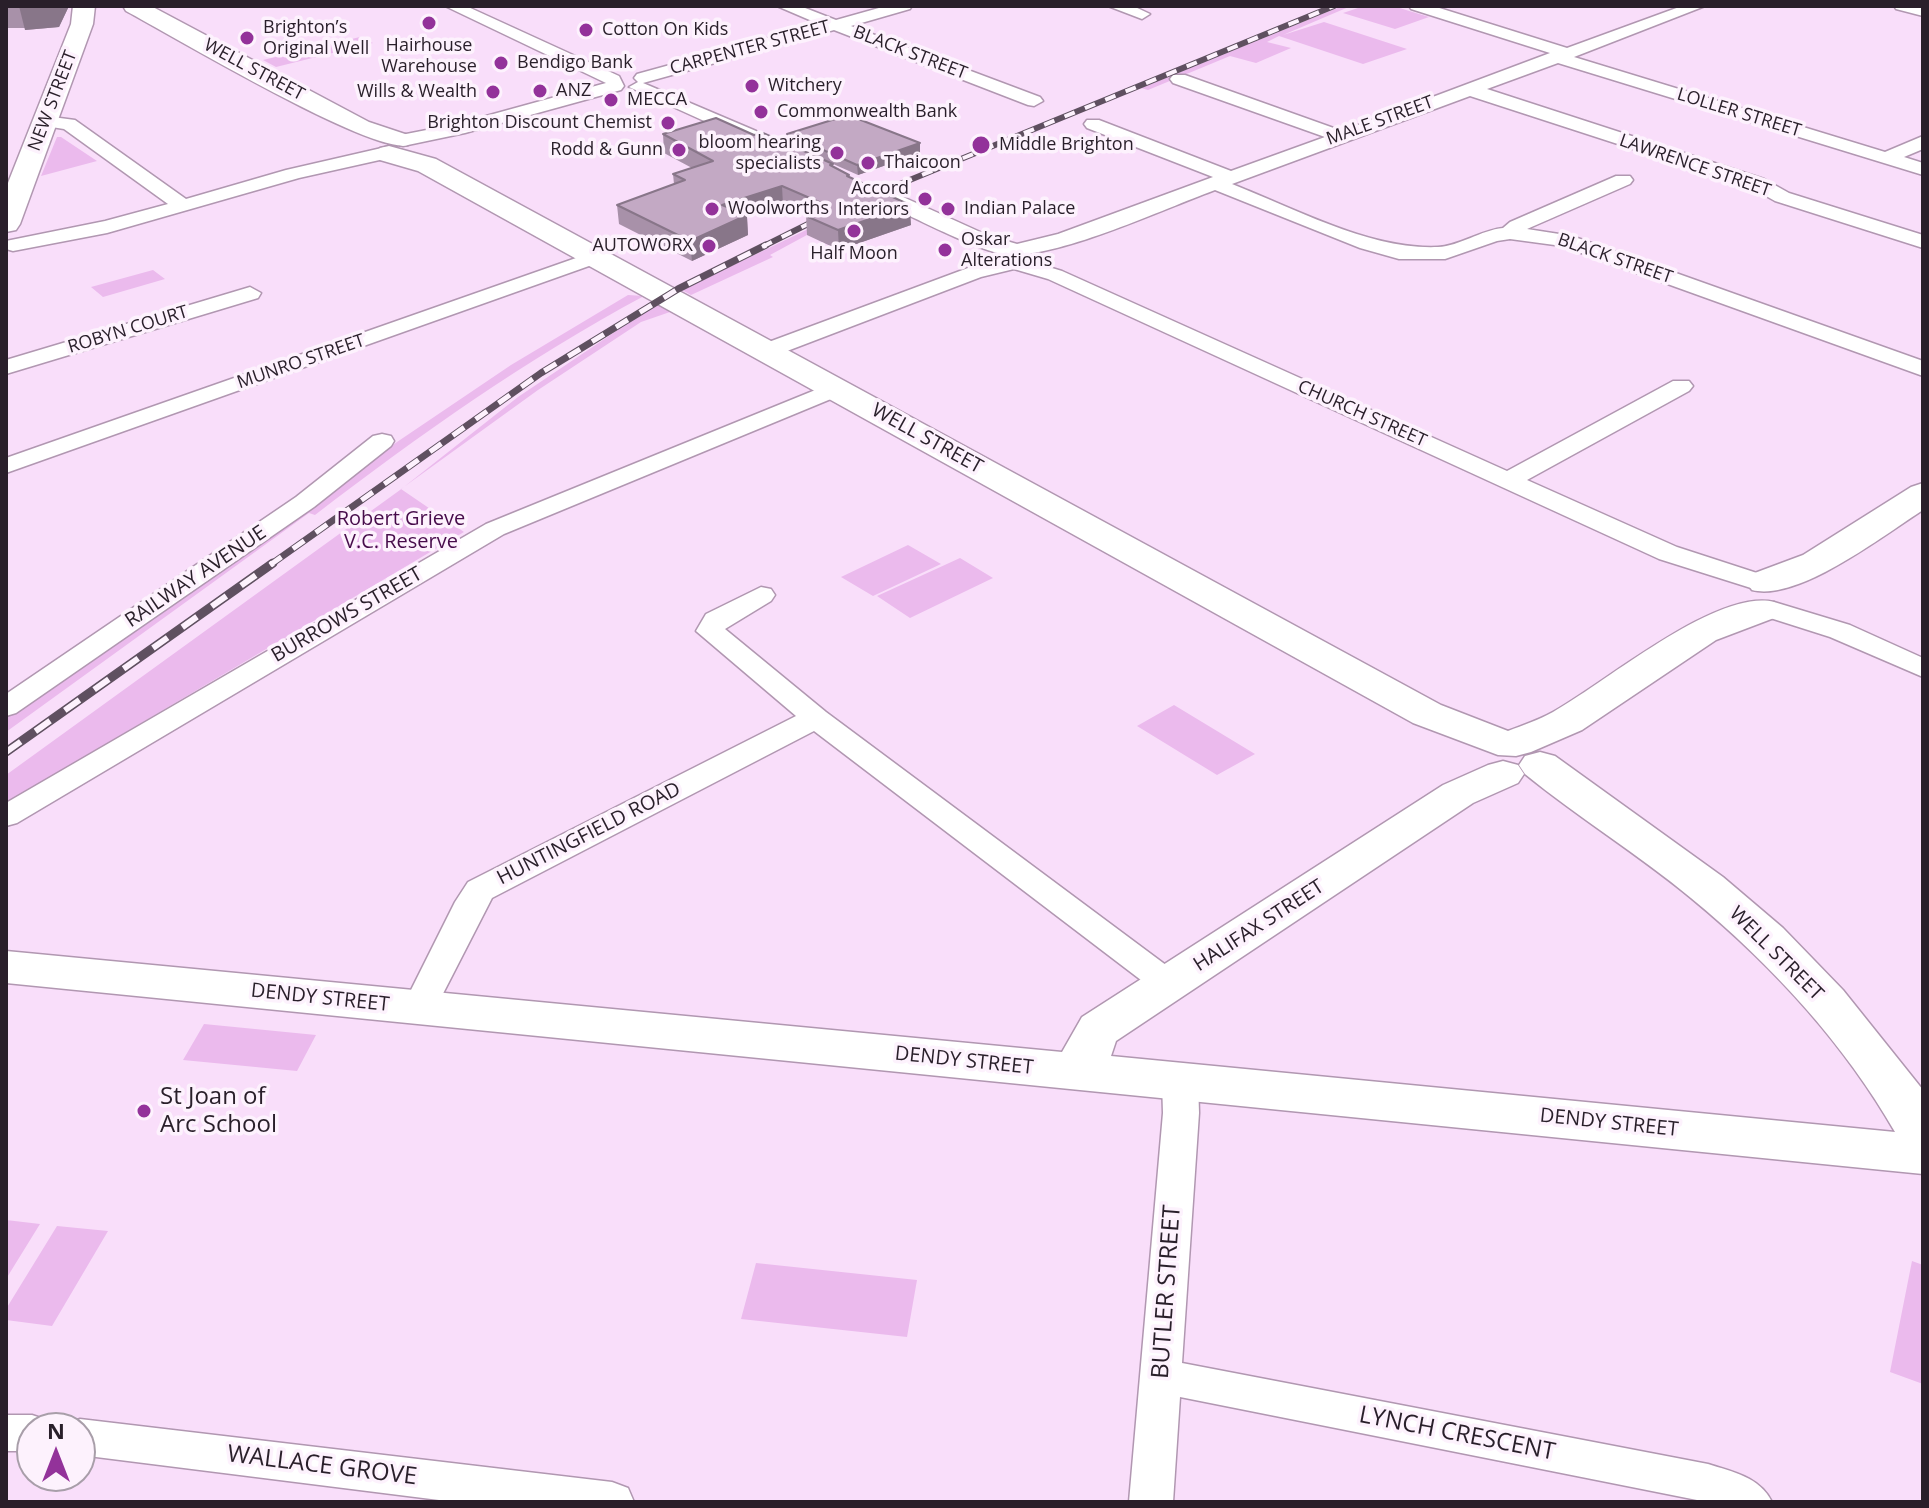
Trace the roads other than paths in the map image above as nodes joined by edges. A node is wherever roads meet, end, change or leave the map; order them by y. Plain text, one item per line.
1 (453, 6) edge
2 (470, 6) edge
3 (785, 6) edge
4 (904, 6) edge
5 (1116, 6) edge
6 (1417, 6) edge
7 (1697, 6) edge
8 (1902, 6) edge
9 (108, 7) edge
10 (141, 9) edge
11 (1638, 10) dead end
12 (1923, 11) edge
13 (85, 12) edge
14 (1142, 14) dead end
15 (1666, 17) junction
16 (835, 25) junction
17 (1561, 55) junction
18 (1179, 79) dead end
19 (626, 81) junction
20 (1468, 89) junction
21 (1034, 101) dead end
22 (1093, 124) dead end
23 (43, 127) junction
24 (1340, 136) junction
25 (1923, 142) edge
26 (772, 145) edge
27 (394, 147) junction
28 (1886, 158) junction
29 (1923, 169) edge
30 (1221, 180) junction
31 (1623, 180) dead end
32 (854, 182) edge
33 (182, 205) junction
34 (1510, 233) junction
35 (8, 238) edge
36 (1923, 242) edge
37 (1012, 255) junction
38 (596, 257) junction
39 (250, 293) dead end
40 (766, 351) junction
41 (6, 367) edge
42 (1923, 369) edge
43 (1681, 386) dead end
44 (835, 389) junction
45 (382, 441) dead end
46 (6, 466) edge
47 (1508, 480) junction
48 (1923, 494) edge
49 (761, 595) dead end
50 (1762, 595) junction
51 (1923, 668) edge
52 (6, 707) edge
53 (816, 718) junction
54 (1504, 762) junction
55 (6, 816) edge
56 (6, 967) edge
57 (1170, 985) junction
58 (419, 1008) junction
59 (1083, 1072) junction
60 (1180, 1081) junction
61 (1923, 1134) edge
62 (1923, 1154) edge
63 (1160, 1376) junction
64 (96, 1439) edge
65 (612, 1502) edge
66 (1151, 1502) edge
67 (1750, 1502) edge

1 - 19 street
2 - 19 street
3 - 16 street, BLACK STREET
4 - 16 street, CARPENTER STREET
5 - 14 street
6 - 17 street, LOLLER STREET
7 - 15 street, MALE STREET
8 - 12 street
9 - 10 street, WELL STREET
9 - 13 street, NEW STREET
10 - 27 street, WELL STREET
11 - 15 street
13 - 23 street, NEW STREET
15 - 17 street, MALE STREET
16 - 19 street, CARPENTER STREET
16 - 21 street, BLACK STREET
17 - 20 street, MALE STREET
17 - 28 street, LOLLER STREET
18 - 24 street
19 - 26 street
19 - 27 street, CARPENTER STREET
20 - 24 street, MALE STREET
20 - 36 street, LAWRENCE STREET
22 - 30 street, BLACK STREET
23 - 33 street
23 - 35 street, NEW STREET
24 - 30 street, MALE STREET
25 - 28 street
27 - 33 street, CARPENTER STREET
27 - 38 street, WELL STREET
28 - 29 street, LOLLER STREET
30 - 34 street, BLACK STREET
30 - 37 street, MALE STREET
31 - 34 street
32 - 37 street, CHURCH STREET
33 - 35 street, CARPENTER STREET
34 - 42 street, BLACK STREET
37 - 40 street, MALE STREET
37 - 47 street, CHURCH STREET
38 - 40 street, WELL STREET
38 - 46 street, MUNRO STREET
39 - 41 street, ROBYN COURT
40 - 44 street, WELL STREET
43 - 47 street
44 - 54 street, WELL STREET
44 - 55 street, BURROWS STREET
45 - 52 street, RAILWAY AVENUE
47 - 50 street, CHURCH STREET
48 - 50 street, HALIFAX STREET
49 - 53 street
50 - 51 street, CHURCH STREET
50 - 54 street, HALIFAX STREET
53 - 57 street
53 - 58 street, HUNTINGFIELD ROAD
54 - 57 street, HALIFAX STREET
54 - 61 street, WELL STREET
56 - 58 street, DENDY STREET
57 - 59 street, HALIFAX STREET
58 - 59 street, DENDY STREET
59 - 60 street, DENDY STREET
60 - 62 street, DENDY STREET
60 - 63 street, BUTLER STREET
63 - 66 street, BUTLER STREET
63 - 67 street, LYNCH CRESCENT
64 - 65 street, WALLACE GROVE

